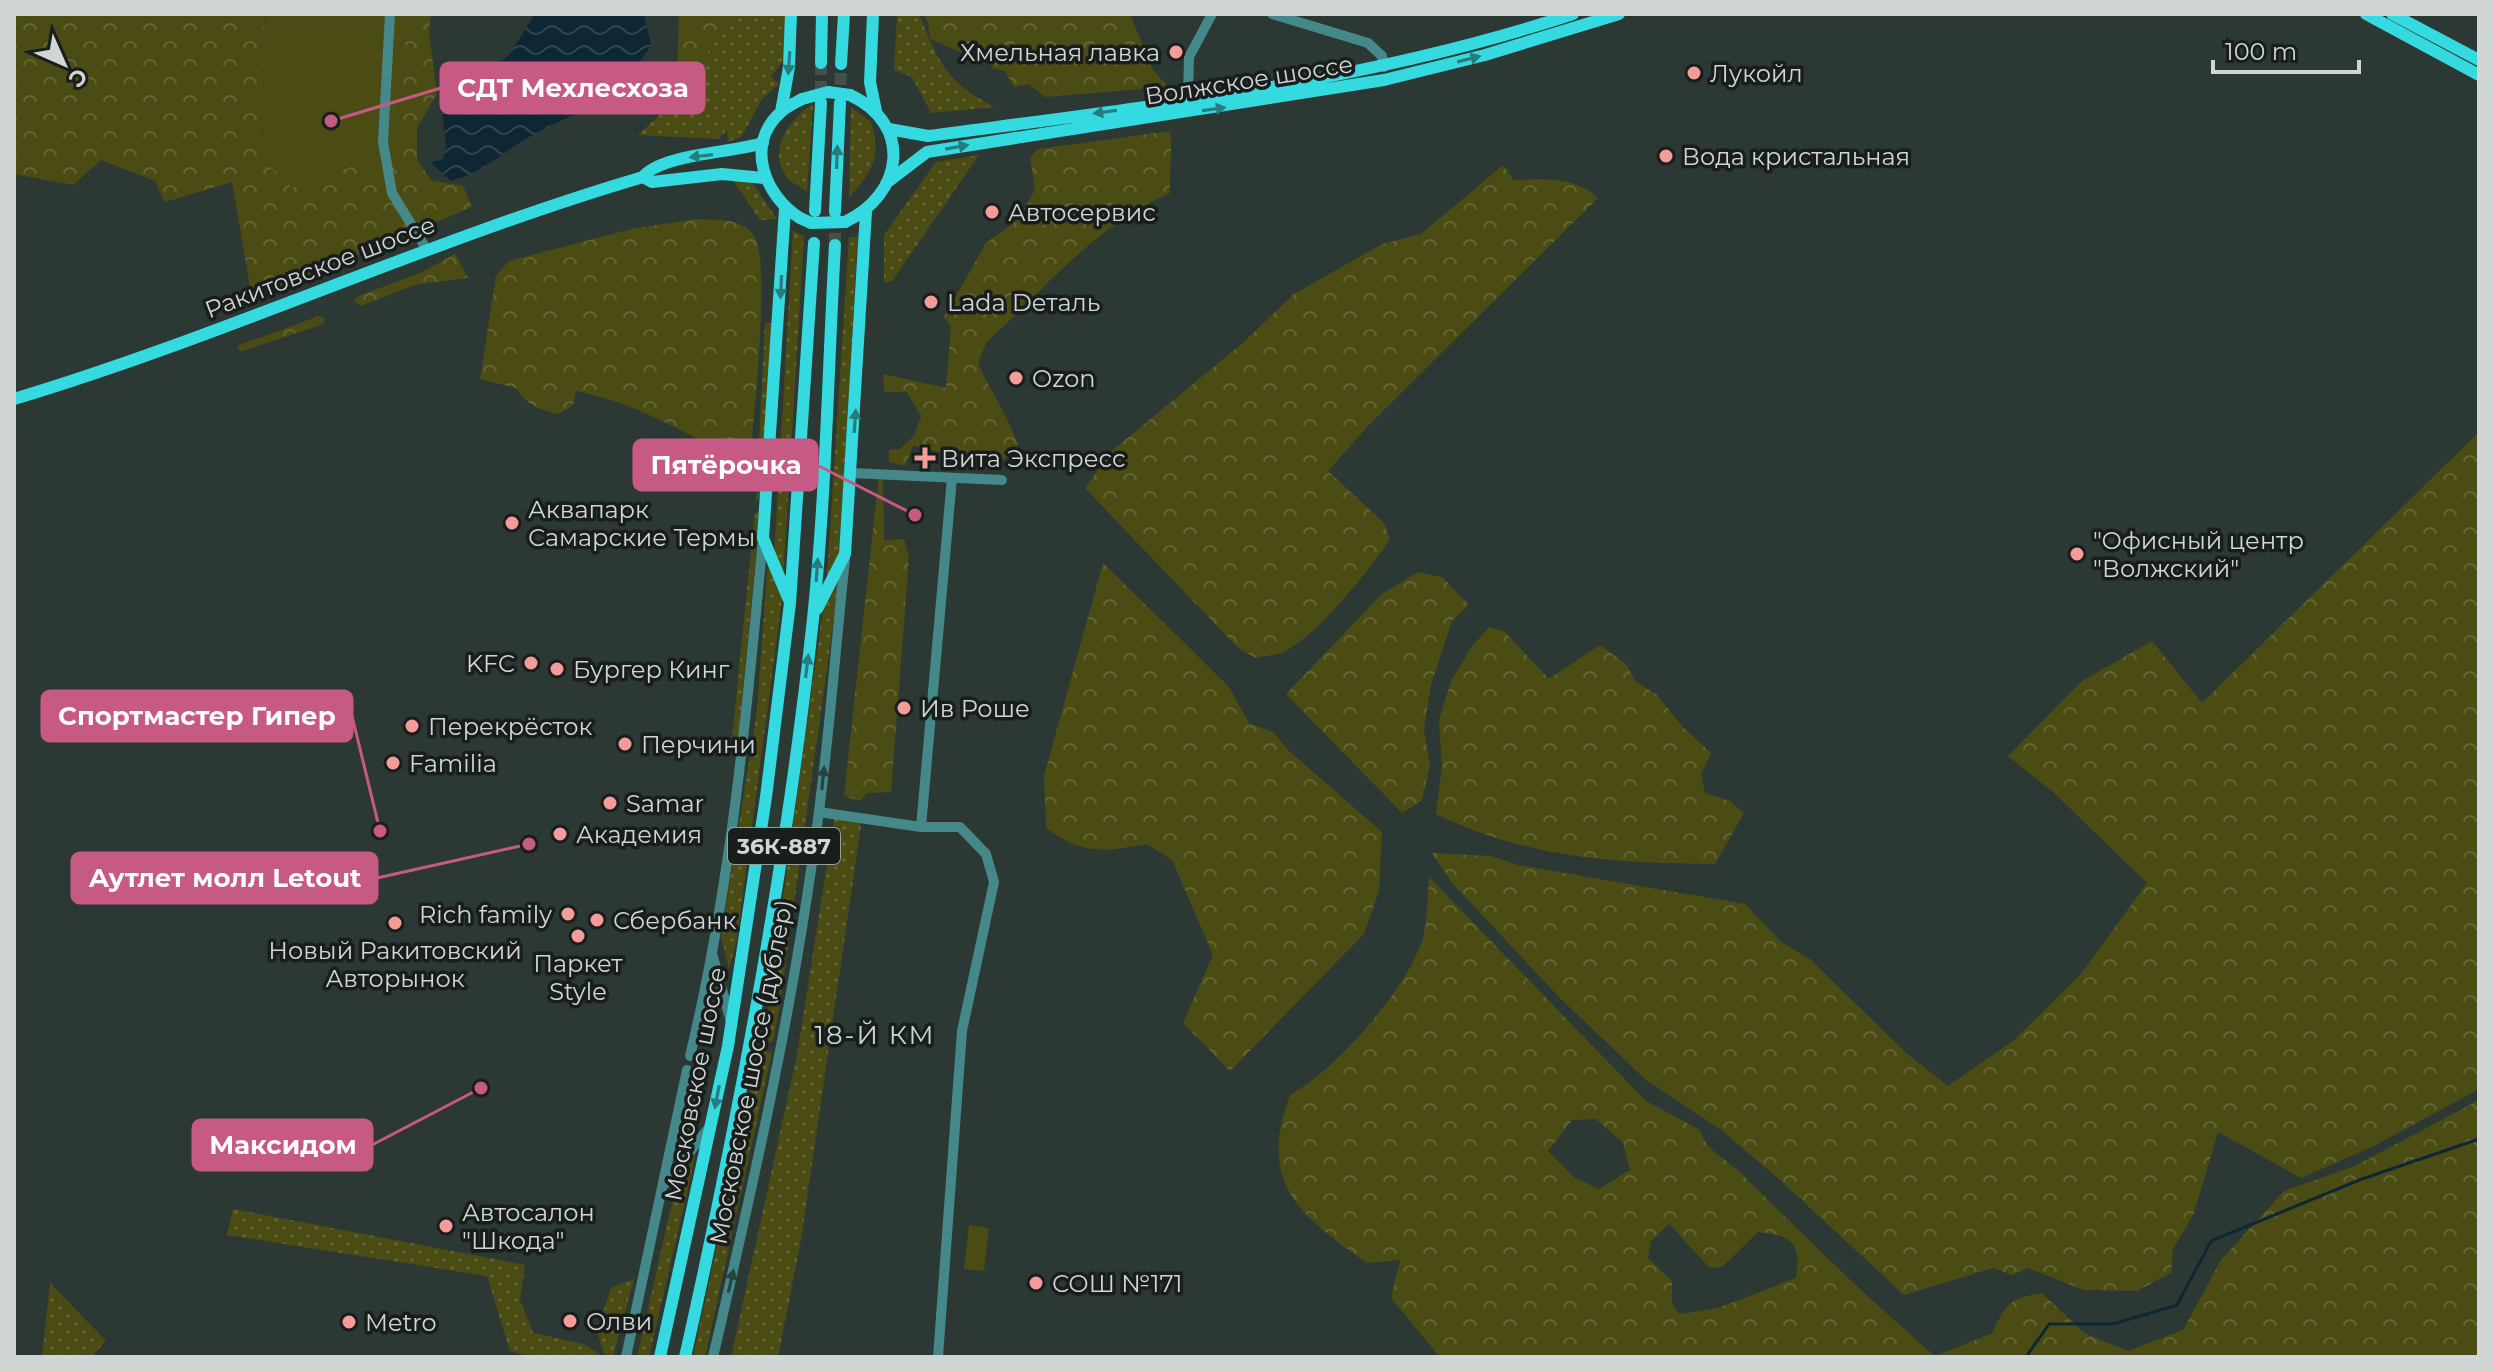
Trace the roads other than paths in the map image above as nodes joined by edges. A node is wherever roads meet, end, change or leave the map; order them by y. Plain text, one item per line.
1 (390, 14) edge
2 (791, 14) edge
3 (822, 14) edge
4 (844, 14) edge
5 (873, 14) edge
6 (1212, 14) edge
7 (1272, 14) edge
8 (1549, 14) edge
9 (1619, 14) edge
10 (2366, 14) edge
11 (2392, 14) edge
12 (1568, 15) edge
13 (1589, 18) edge
14 (1529, 27) junction
15 (1513, 47) junction
16 (2479, 60) edge
17 (821, 63) tunnel mouth
18 (841, 64) tunnel mouth
19 (1384, 67) junction
20 (2479, 75) edge
21 (1188, 98) junction
22 (845, 99) junction
23 (821, 103) tunnel mouth
24 (876, 111) junction
25 (781, 112) junction
26 (889, 129) junction
27 (763, 143) junction
28 (643, 177) junction
29 (764, 178) junction
30 (889, 181) junction
31 (785, 209) junction
32 (815, 211) dead end
33 (835, 212) tunnel mouth
34 (866, 212) junction
35 (814, 243) dead end
36 (835, 245) tunnel mouth
37 (427, 250) junction
38 (14, 399) edge
39 (851, 473) junction
40 (952, 478) junction
41 (1002, 480) dead end
42 (763, 538) junction
43 (845, 554) junction
44 (790, 603) junction
45 (813, 616) junction
46 (819, 812) junction
47 (921, 827) junction
48 (712, 951) junction
49 (731, 1025) junction
50 (690, 1056) dead end
51 (722, 1069) junction
52 (687, 1070) dead end
53 (746, 1075) junction
54 (712, 1124) junction
55 (664, 1184) junction
56 (626, 1357) edge
57 (660, 1357) edge
58 (685, 1357) edge
59 (713, 1357) edge
60 (938, 1357) edge

1 - 37 street
2 -> 25 main road
3 - 17 main road
4 - 18 main road
5 - 24 main road
6 - 21 street
7 - 19 street
8 - 14 street
9 - 13 main road, Волжское шоссе
10 - 20 main road
11 - 16 main road
12 - 14 main road, Волжское шоссе
12 - 15 street
13 - 15 main road, Волжское шоссе
14 - 19 main road, Волжское шоссе
30 -> 15 main road, Волжское шоссе
19 - 21 main road, Волжское шоссе
21 -> 26 main road, Волжское шоссе
22 - 24 main road
22 - 25 main road, bridge
33 -> 22 main road
23 - 32 main road
24 - 26 main road
25 - 27 main road
26 - 30 main road
27 -> 28 main road, Ракитовское шоссе
27 - 29 main road
28 - 29 main road, Ракитовское шоссе
28 - 37 main road, Ракитовское шоссе
29 - 31 main road
30 - 34 main road
31 - 34 main road, bridge
31 -> 42 main road
39 -> 34 main road
35 - 44 main road, Московское шоссе / 36К-887
45 -> 36 main road, Московское шоссе / 36К-887
37 - 38 main road, Ракитовское шоссе
39 - 40 street
39 - 43 main road
40 - 41 street
40 - 47 street
42 - 44 main road
42 - 48 street
43 - 45 main road
46 -> 43 street, Московское шоссе (дублер)
44 - 49 main road, Московское шоссе / 36К-887
53 -> 45 main road, Московское шоссе / 36К-887
46 - 47 street
59 -> 46 street, Московское шоссе (дублер)
47 - 60 street
48 - 49 street
48 - 50 street
49 - 51 main road, Московское шоссе / 36К-887
51 - 53 main road
51 -> 54 main road, Московское шоссе / 36К-887
52 - 55 street
53 - 58 main road, Московское шоссе / 36К-887
54 - 55 street
54 - 57 main road, Московское шоссе / 36К-887
55 - 56 street

